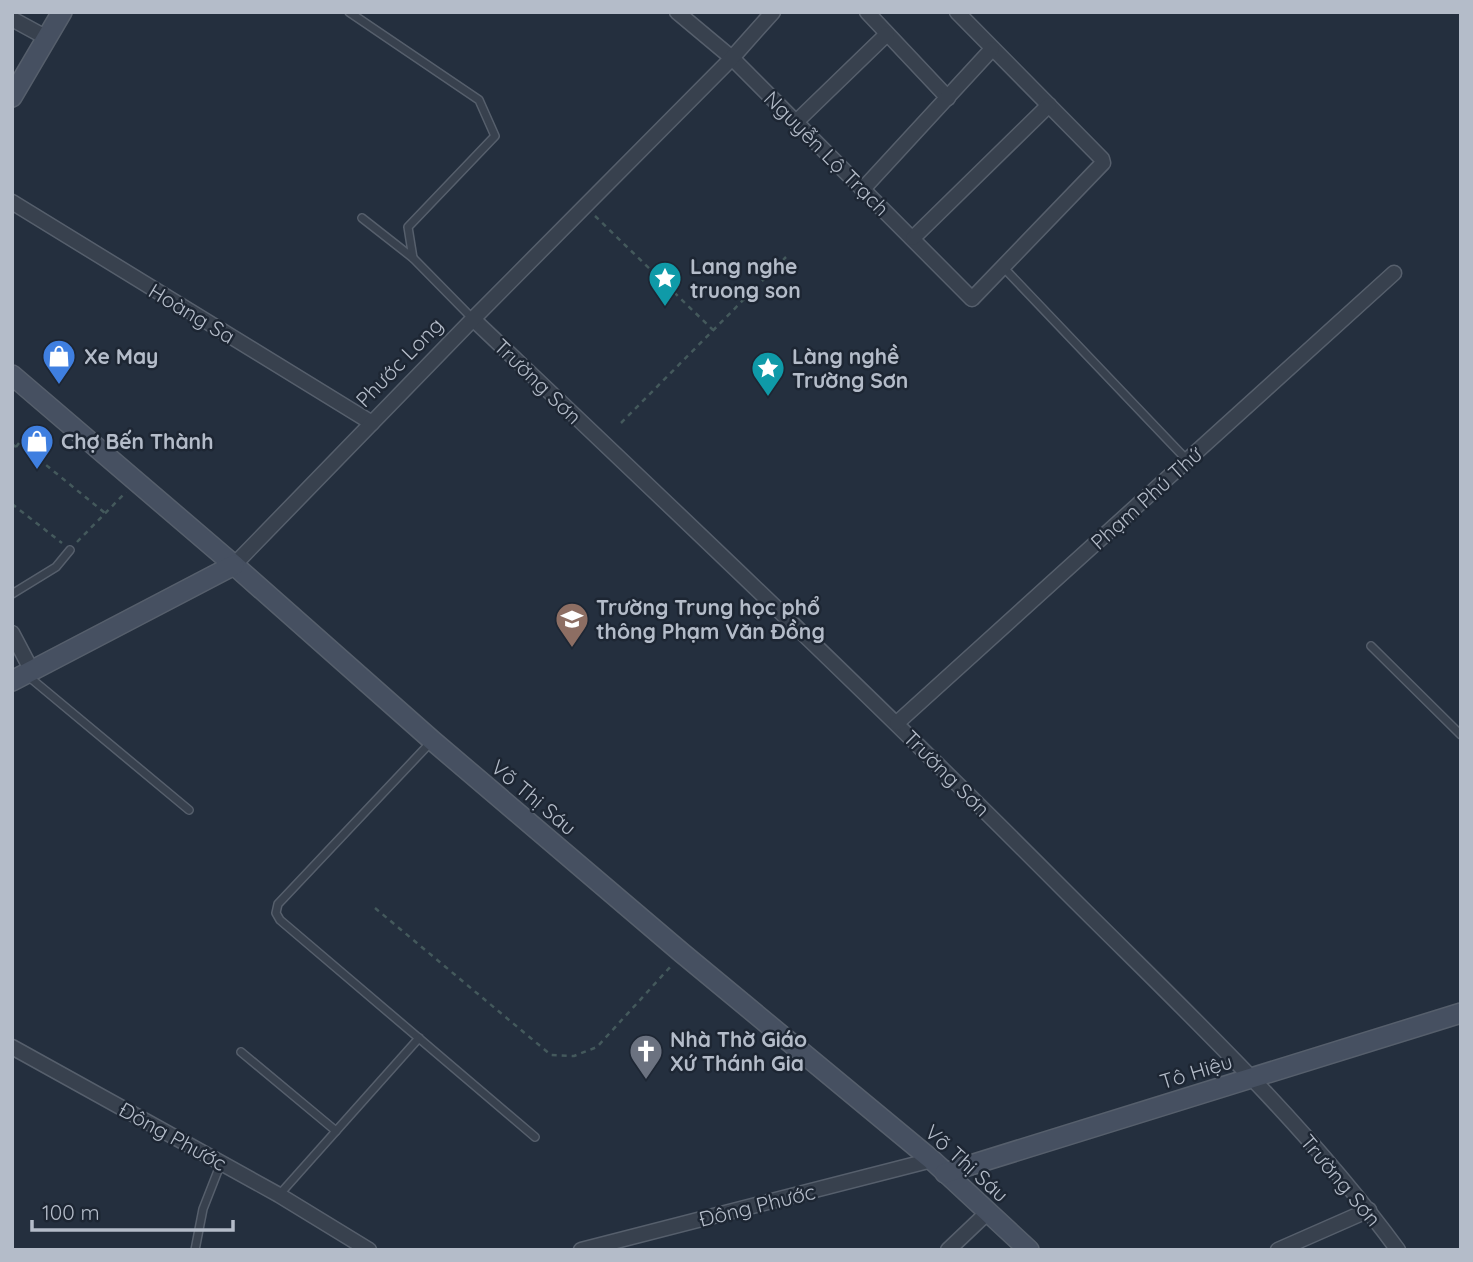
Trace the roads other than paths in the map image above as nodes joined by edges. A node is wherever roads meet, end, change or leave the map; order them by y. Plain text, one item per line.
1 (61, 12) edge
2 (349, 12) edge
3 (677, 12) edge
4 (774, 12) edge
5 (867, 12) edge
6 (957, 12) edge
7 (12, 19) edge
8 (887, 34) junction
9 (47, 38) junction
10 (992, 49) junction
11 (732, 58) junction
12 (12, 97) edge
13 (948, 98) junction
14 (1049, 105) junction
15 (796, 122) junction
16 (863, 190) junction
17 (12, 202) edge
18 (362, 218) dead end
19 (913, 238) junction
20 (414, 258) junction
21 (1003, 267) junction
22 (1394, 273) dead end
23 (473, 319) junction
24 (12, 375) edge
25 (372, 423) junction
26 (1187, 460) junction
27 (70, 550) road end
28 (234, 565) junction
29 (12, 594) edge
30 (12, 633) edge
31 (1371, 646) dead end
32 (23, 675) edge
33 (897, 723) junction
34 (1461, 735) edge
35 (433, 741) junction
36 (189, 810) dead end
37 (1461, 1013) edge
38 (419, 1038) junction
39 (12, 1047) edge
40 (241, 1052) dead end
41 (1252, 1077) junction
42 (336, 1131) junction
43 (535, 1137) dead end
44 (221, 1163) junction
45 (939, 1167) junction
46 (279, 1195) junction
47 (1369, 1210) junction
48 (988, 1212) junction
49 (604, 1246) edge
50 (195, 1250) edge
51 (369, 1250) edge
52 (581, 1250) edge
53 (948, 1250) edge
54 (1028, 1250) edge
55 (1278, 1250) edge
56 (1398, 1250) edge

1 - 9 main road
2 - 20 lane
3 - 11 street, Nguyễn Lộ Trạch
4 - 11 street, Phước Long
5 - 8 street
6 - 10 street
7 - 9 street
8 - 13 street
8 - 15 street
9 - 12 main road
10 - 13 street
10 - 14 street
11 - 15 street, Nguyễn Lộ Trạch
11 - 23 street, Phước Long
13 - 16 street
14 - 19 street
14 - 21 street
15 - 16 street, Nguyễn Lộ Trạch
16 - 19 street, Nguyễn Lộ Trạch
17 - 25 street, Hoàng Sa
18 - 20 lane
19 - 21 street, Nguyễn Lộ Trạch
20 - 23 lane
21 - 26 lane
22 - 26 street, Phạm Phú Thứ
23 - 25 street, Phước Long
23 - 33 street, Trường Sơn
24 - 28 main road, Võ Thị Sáu
25 - 28 street, Phước Long
26 - 33 street, Phạm Phú Thứ
27 - 29 lane
28 - 32 main road, Phước Long
28 - 35 main road, Võ Thị Sáu
30 - 32 street
31 - 34 lane
32 - 36 lane
33 - 41 street, Trường Sơn
35 - 38 lane
35 - 45 main road, Võ Thị Sáu
37 - 41 main road, Tô Hiệu
38 - 42 lane
38 - 43 lane
39 - 44 street, Đông Phước
40 - 42 lane
41 - 45 main road, Tô Hiệu
41 - 47 street, Trường Sơn
42 - 46 lane
44 - 46 street, Đông Phước
44 - 50 lane
45 - 48 main road, Võ Thị Sáu
45 - 49 street, Đông Phước
46 - 51 street, Đông Phước
47 - 55 street
47 - 56 street, Trường Sơn
48 - 53 street
48 - 54 main road, Võ Thị Sáu
49 - 52 street, Đông Phước

